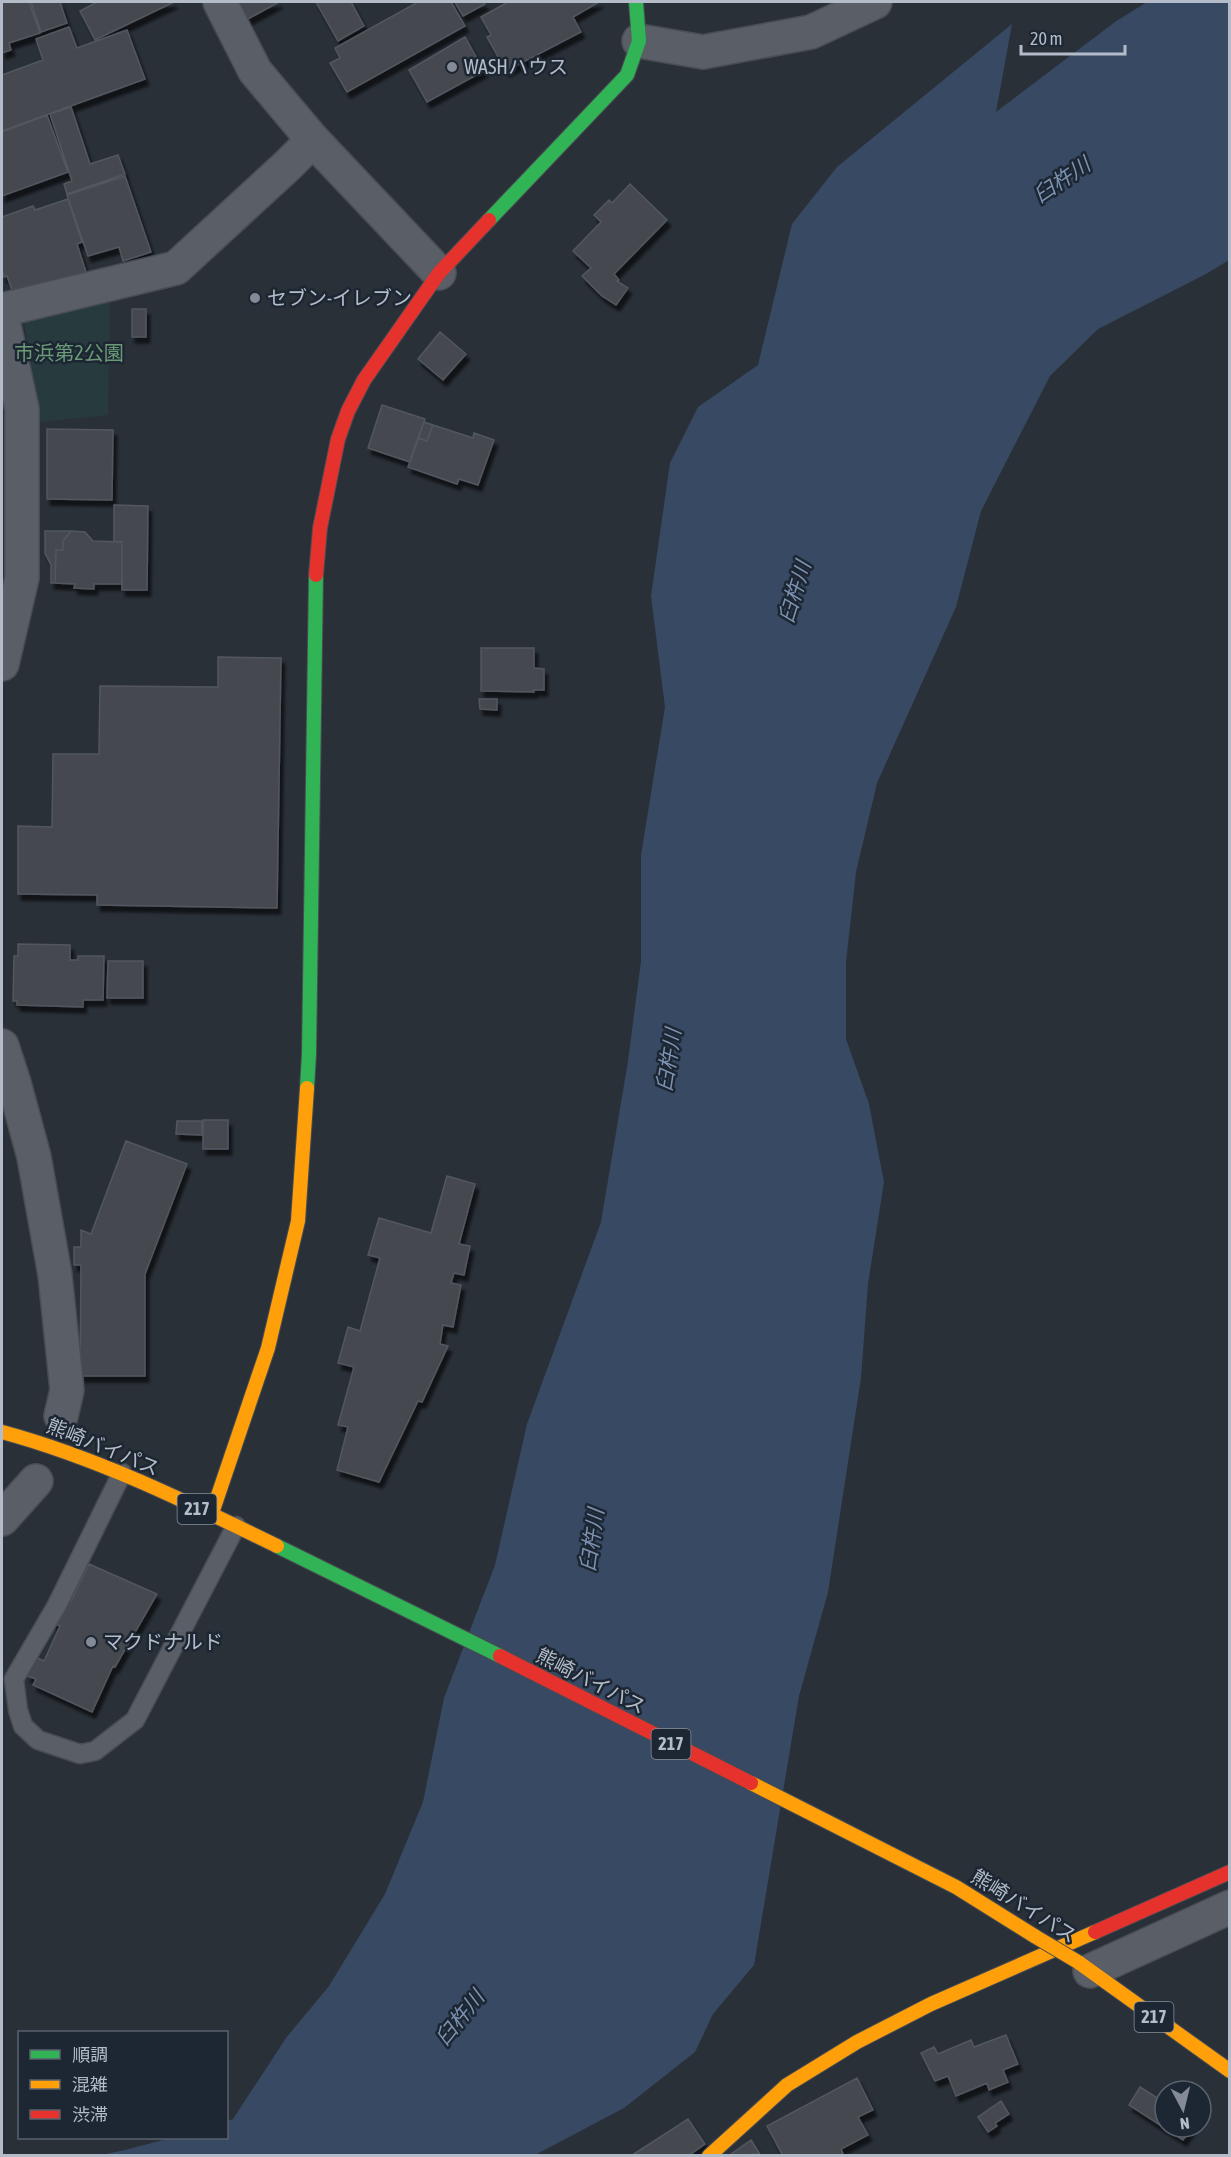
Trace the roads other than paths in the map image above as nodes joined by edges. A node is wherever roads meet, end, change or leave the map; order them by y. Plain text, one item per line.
1 (220, 2) edge
2 (636, 2) edge
3 (875, 2) edge
4 (639, 41) junction
5 (313, 140) junction
6 (439, 273) junction
7 (2, 310) edge
8 (2, 316) edge
9 (2, 656) edge
10 (2, 1046) edge
11 (61, 1416) dead end
12 (2, 1432) edge
13 (122, 1473) junction
14 (36, 1481) dead end
15 (211, 1516) junction
16 (2, 1519) edge
17 (236, 1526) junction
18 (1230, 1872) edge
19 (1230, 1907) edge
20 (1084, 1967) junction
21 (1230, 2071) edge
22 (709, 2156) edge

1 - 5 street
2 - 4 main road
3 - 4 street
4 - 6 main road
5 - 6 street
5 - 7 street
6 - 15 main road
8 - 9 street
10 - 11 street
12 - 13 main road, 熊崎バイパス / 217
13 - 15 main road, 熊崎バイパス / 217
13 - 17 lane
14 - 16 street
15 - 17 main road, 熊崎バイパス / 217
17 - 20 main road, 熊崎バイパス / 217, bridge
18 - 22 main road
19 - 20 street
20 - 21 main road, 熊崎バイパス / 217

